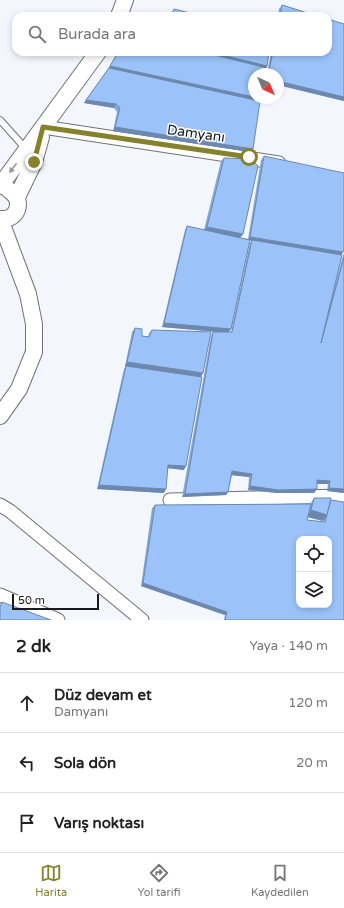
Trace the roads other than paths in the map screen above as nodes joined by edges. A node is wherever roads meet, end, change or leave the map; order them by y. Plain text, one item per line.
1 (125, 0) edge
2 (120, 12) edge
3 (95, 56) edge
4 (0, 120) edge
5 (43, 127) junction
6 (26, 150) junction
7 (293, 165) edge
8 (0, 186) edge
9 (0, 190) edge
10 (17, 197) junction
11 (5, 217) edge
12 (0, 416) edge
13 (344, 496) edge
14 (170, 500) dead end
15 (0, 505) edge
16 (0, 595) edge
17 (58, 620) edge
18 (142, 620) edge

1 - 2 street
3 - 5 street
4 - 6 lane
5 - 6 street
5 - 7 street, Damyanı
5 - 10 street
6 -> 8 street
9 - 10 street
10 - 11 street
11 - 12 street
13 - 14 street
15 - 18 street
16 - 17 street

